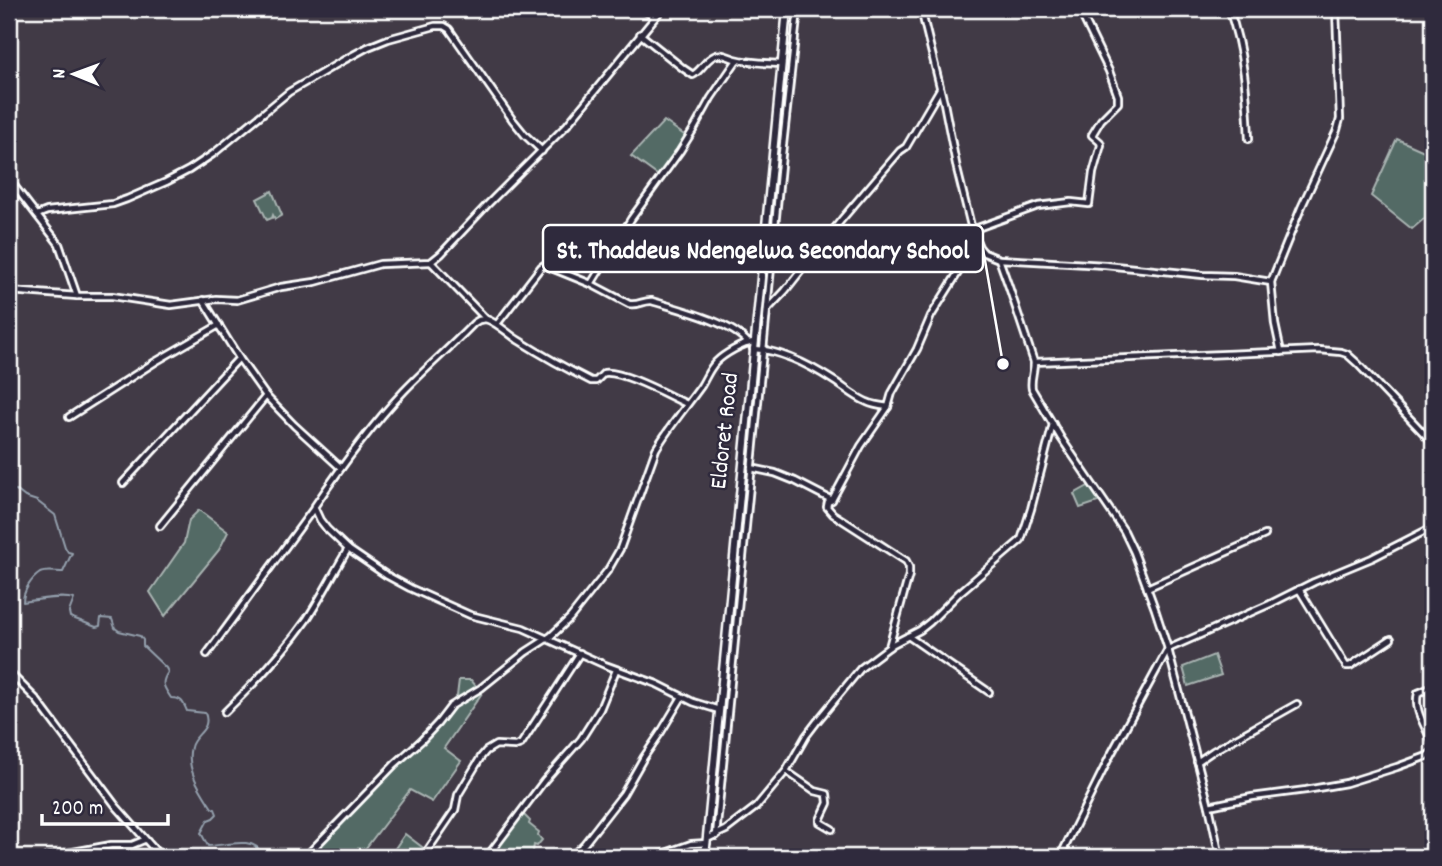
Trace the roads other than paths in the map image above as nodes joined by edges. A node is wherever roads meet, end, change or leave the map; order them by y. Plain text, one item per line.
1 (642, 9) edge
2 (662, 9) edge
3 (787, 9) edge
4 (798, 9) edge
5 (921, 9) edge
6 (1079, 9) edge
7 (1229, 9) edge
8 (1336, 9) edge
9 (655, 18) junction
10 (640, 34) junction
11 (737, 60) junction
12 (781, 64) junction
13 (940, 89) junction
14 (1249, 139) dead end
15 (542, 151) junction
16 (9, 179) edge
17 (37, 215) junction
18 (972, 230) junction
19 (976, 244) junction
20 (999, 259) junction
21 (431, 262) junction
22 (1271, 282) junction
23 (592, 284) junction
24 (9, 291) edge
25 (77, 296) junction
26 (203, 300) junction
27 (767, 310) junction
28 (486, 319) junction
29 (497, 324) junction
30 (219, 326) junction
31 (752, 345) junction
32 (763, 350) junction
33 (1281, 352) junction
34 (239, 358) junction
35 (1034, 362) junction
36 (266, 396) junction
37 (687, 404) junction
38 (888, 407) junction
39 (69, 417) dead end
40 (1053, 424) junction
41 (1433, 443) edge
42 (341, 468) junction
43 (751, 468) junction
44 (122, 483) dead end
45 (832, 500) junction
46 (314, 507) junction
47 (160, 526) dead end
48 (1433, 527) edge
49 (1265, 535) dead end
50 (348, 549) junction
51 (1147, 589) junction
52 (1299, 589) junction
53 (908, 636) junction
54 (547, 639) junction
55 (1391, 639) dead end
56 (888, 648) junction
57 (1168, 649) junction
58 (580, 653) junction
59 (207, 654) dead end
60 (616, 670) junction
61 (9, 672) edge
62 (1433, 687) edge
63 (989, 692) dead end
64 (682, 697) junction
65 (1297, 704) dead end
66 (719, 710) junction
67 (225, 712) dead end
68 (1433, 745) edge
69 (1433, 751) edge
70 (1197, 762) junction
71 (786, 771) junction
72 (1209, 806) junction
73 (832, 830) dead end
74 (716, 835) junction
75 (144, 840) junction
76 (707, 841) junction
77 (308, 854) dead end
78 (46, 857) edge
79 (161, 857) edge
80 (423, 857) edge
81 (487, 857) edge
82 (570, 857) edge
83 (654, 857) edge
84 (705, 857) edge
85 (1060, 857) edge
86 (1220, 857) edge

1 - 9 street
2 - 9 street
3 - 12 highway, Eldoret Road
4 - 27 street
5 - 13 street
6 - 18 street
7 - 14 street
8 - 22 street
9 - 10 street
10 - 11 street
10 - 15 street
11 - 12 street
11 - 23 street
12 - 31 highway, Eldoret Road
13 - 18 street
13 - 27 street
15 - 17 street
15 - 21 street
16 - 17 street
17 - 25 street
18 - 19 street
19 - 20 street
19 - 38 street
20 - 22 street
20 - 35 street
21 - 26 street
21 - 28 street
22 - 33 street
23 - 29 street
23 - 31 street
24 - 25 street
25 - 26 street
26 - 30 street
27 - 32 street
28 - 29 street
28 - 42 street
29 - 37 street
30 - 34 street
30 - 39 street
31 - 32 street
31 - 37 street
31 - 66 highway, Eldoret Road
32 - 38 street
32 - 43 street
33 - 35 street
33 - 41 street
34 - 36 street
34 - 44 street
35 - 40 street
36 - 42 street
36 - 47 street
37 - 54 street
38 - 45 street
40 - 51 street
40 - 53 street
42 - 46 street
43 - 45 street
43 - 74 street
45 - 56 street
46 - 50 street
46 - 59 street
48 - 52 street
49 - 51 street
50 - 54 street
50 - 67 street
51 - 57 street
52 - 55 street
52 - 57 street
53 - 56 street
53 - 63 street
54 - 58 street
54 - 77 street
56 - 71 street
57 - 70 street
57 - 85 street
58 - 60 street
58 - 80 street
60 - 64 street
60 - 81 street
61 - 75 street
62 - 68 street
64 - 66 street
64 - 82 street
65 - 70 street
66 - 76 highway, Eldoret Road
69 - 72 street
70 - 72 street
71 - 73 street
71 - 74 street
72 - 86 street
74 - 76 street
75 - 78 street
75 - 79 street
76 - 83 street
76 - 84 highway, Eldoret Road

